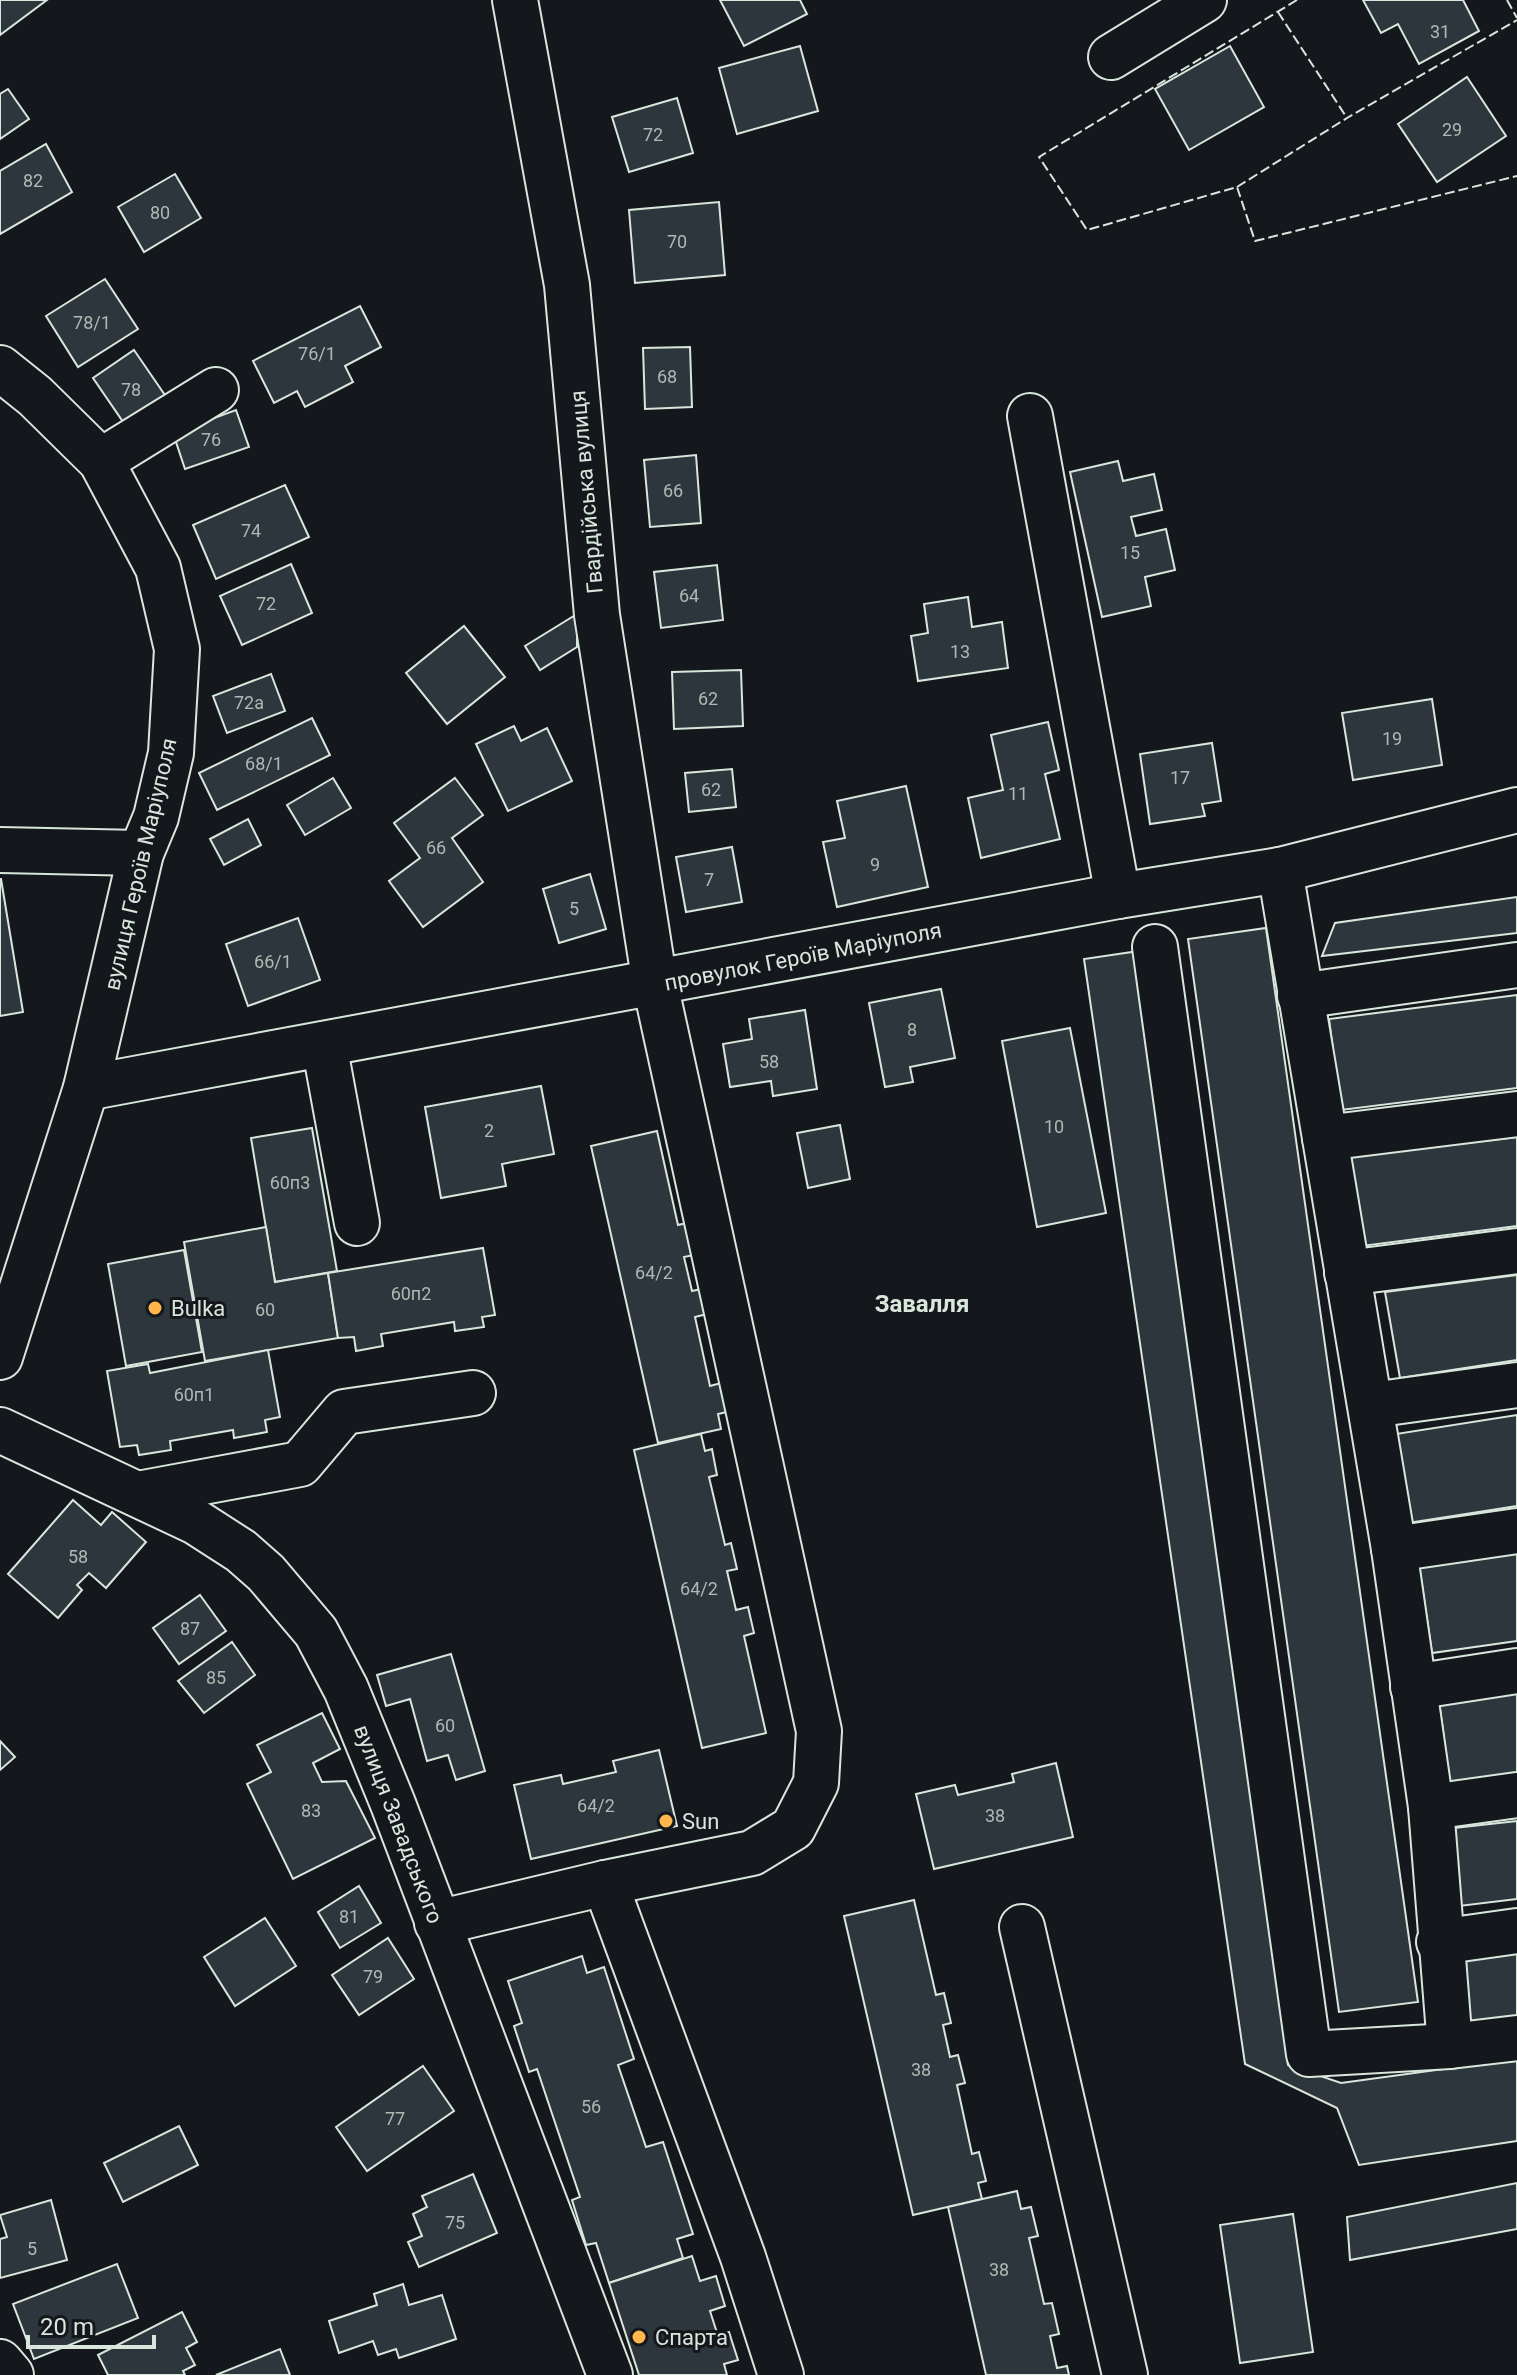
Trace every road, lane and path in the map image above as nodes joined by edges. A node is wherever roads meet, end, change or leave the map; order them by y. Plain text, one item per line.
1 (515, 0) edge
2 (1204, 0) edge
3 (1111, 57) dead end
4 (0, 368) edge
5 (216, 390) dead end
6 (1030, 416) dead end
7 (101, 461) junction
8 (1517, 810) edge
9 (0, 850) edge
10 (141, 853) junction
11 (1280, 870) junction
12 (1118, 896) junction
13 (1155, 947) dead end
14 (1517, 965) edge
15 (655, 984) junction
16 (1300, 996) junction
17 (324, 1044) junction
18 (86, 1088) junction
19 (1517, 1114) edge
20 (1325, 1138) junction
21 (357, 1223) dead end
22 (1517, 1251) edge
23 (1347, 1273) junction
24 (0, 1357) edge
25 (1517, 1385) edge
26 (473, 1393) dead end
27 (1372, 1405) junction
28 (0, 1430) edge
29 (138, 1494) junction
30 (1517, 1531) edge
31 (1394, 1549) junction
32 (1517, 1671) edge
33 (1413, 1687) junction
34 (1517, 1795) edge
35 (1431, 1807) junction
36 (605, 1883) junction
37 (437, 1923) junction
38 (1022, 1927) dead end
39 (1517, 1931) edge
40 (1439, 1942) junction
41 (1517, 2038) edge
42 (1450, 2046) junction
43 (0, 2362) edge
44 (11, 2375) edge
45 (610, 2375) edge
46 (781, 2375) edge
47 (1125, 2375) edge

1 - 15 street, Гвардійська вулиця
2 - 3 street
4 - 7 street, вулиця Героїв Маріуполя
5 - 7 street
6 - 12 street
7 - 10 street, вулиця Героїв Маріуполя
8 - 11 street, провулок Героїв Маріуполя
9 - 10 street
10 - 18 street, вулиця Героїв Маріуполя
11 - 12 street, провулок Героїв Маріуполя
11 - 16 street
12 - 15 street, провулок Героїв Маріуполя
13 - 42 street
14 - 16 street
15 - 17 street, провулок Героїв Маріуполя
15 - 36 street, Гвардійська вулиця
16 - 20 street
17 - 18 street, провулок Героїв Маріуполя
17 - 21 street
18 - 24 street, вулиця Героїв Маріуполя
19 - 20 street
20 - 23 street
22 - 23 street
23 - 27 street
25 - 27 street
26 - 29 street
27 - 31 street
28 - 29 street, вулиця Завадського
29 - 37 street, вулиця Завадського
30 - 31 street
31 - 33 street
32 - 33 street
33 - 35 street
34 - 35 street
35 - 40 street
36 - 37 street, Гвардійська вулиця
36 - 46 street
37 - 45 street, вулиця Завадського
38 - 47 street
39 - 40 street
40 - 42 street
41 - 42 street
43 - 44 street

